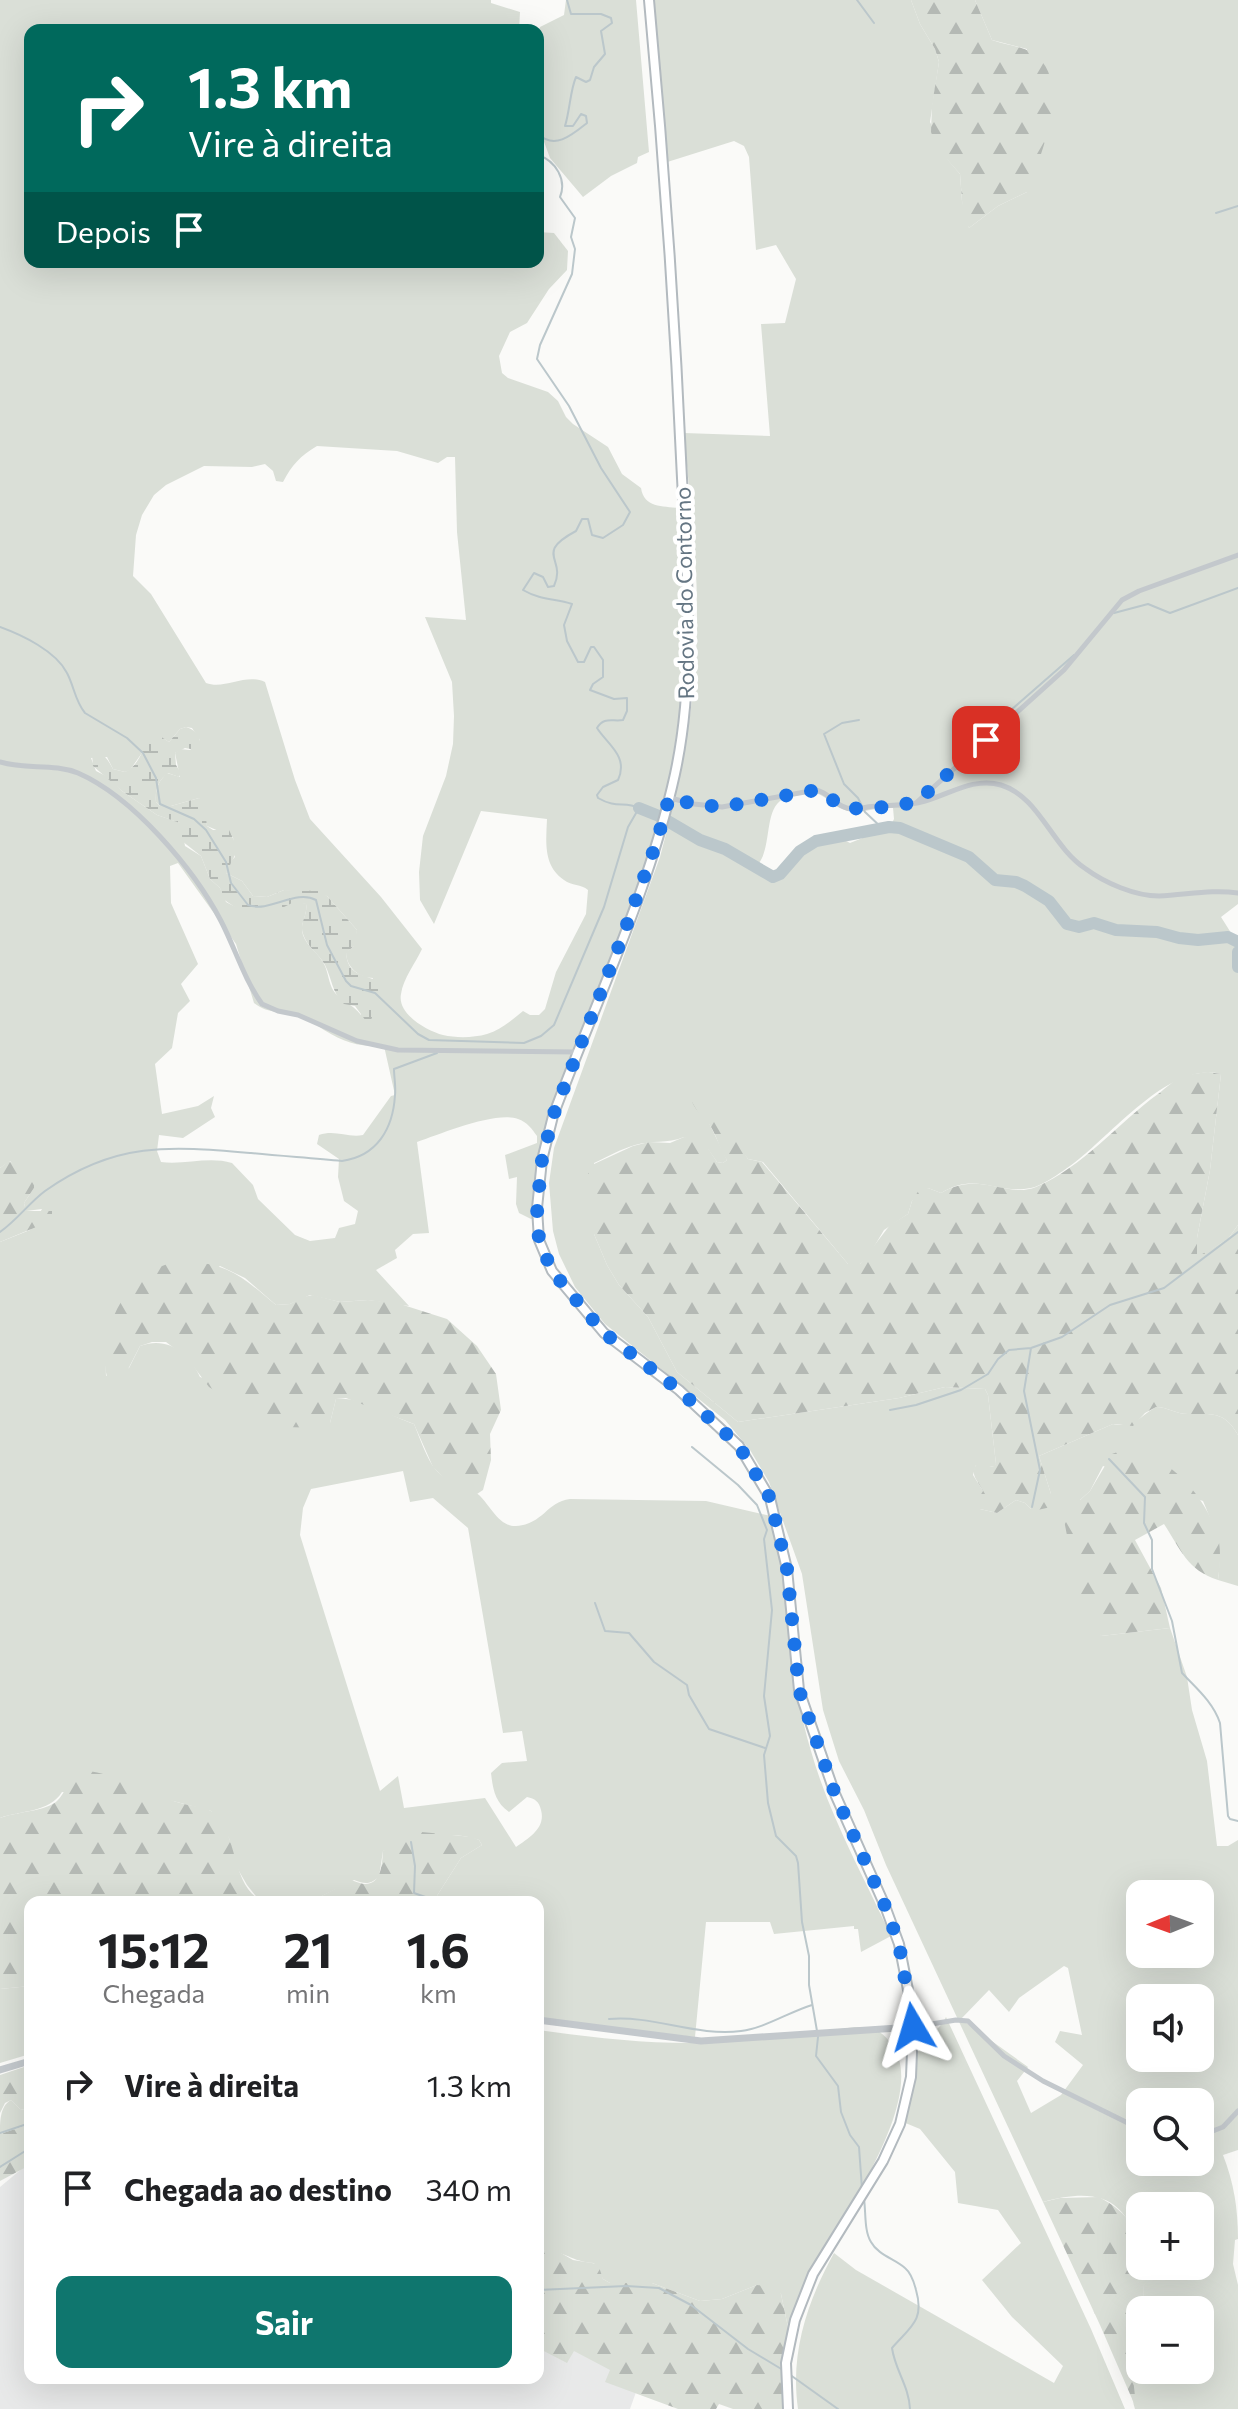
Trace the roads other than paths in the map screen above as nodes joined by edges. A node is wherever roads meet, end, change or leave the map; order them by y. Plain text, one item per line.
1 (649, 0) edge
2 (1238, 555) edge
3 (0, 762) edge
4 (669, 798) junction
5 (916, 803) junction
6 (1238, 893) edge
7 (577, 1052) junction
8 (544, 2021) edge
9 (913, 2027) junction
10 (24, 2063) edge
11 (0, 2070) edge
12 (1238, 2111) edge
13 (1126, 2122) edge
14 (1214, 2131) edge
15 (788, 2409) edge

1 - 4 main road, Rodovia do Contorno
2 - 5 street
3 - 7 street
4 - 5 street
4 - 7 main road, Rodovia do Contorno
5 - 6 street
7 - 9 main road, Rodovia do Contorno
8 - 9 street
9 - 13 street
9 - 15 main road, Rodovia do Contorno
10 - 11 street
12 - 14 street

